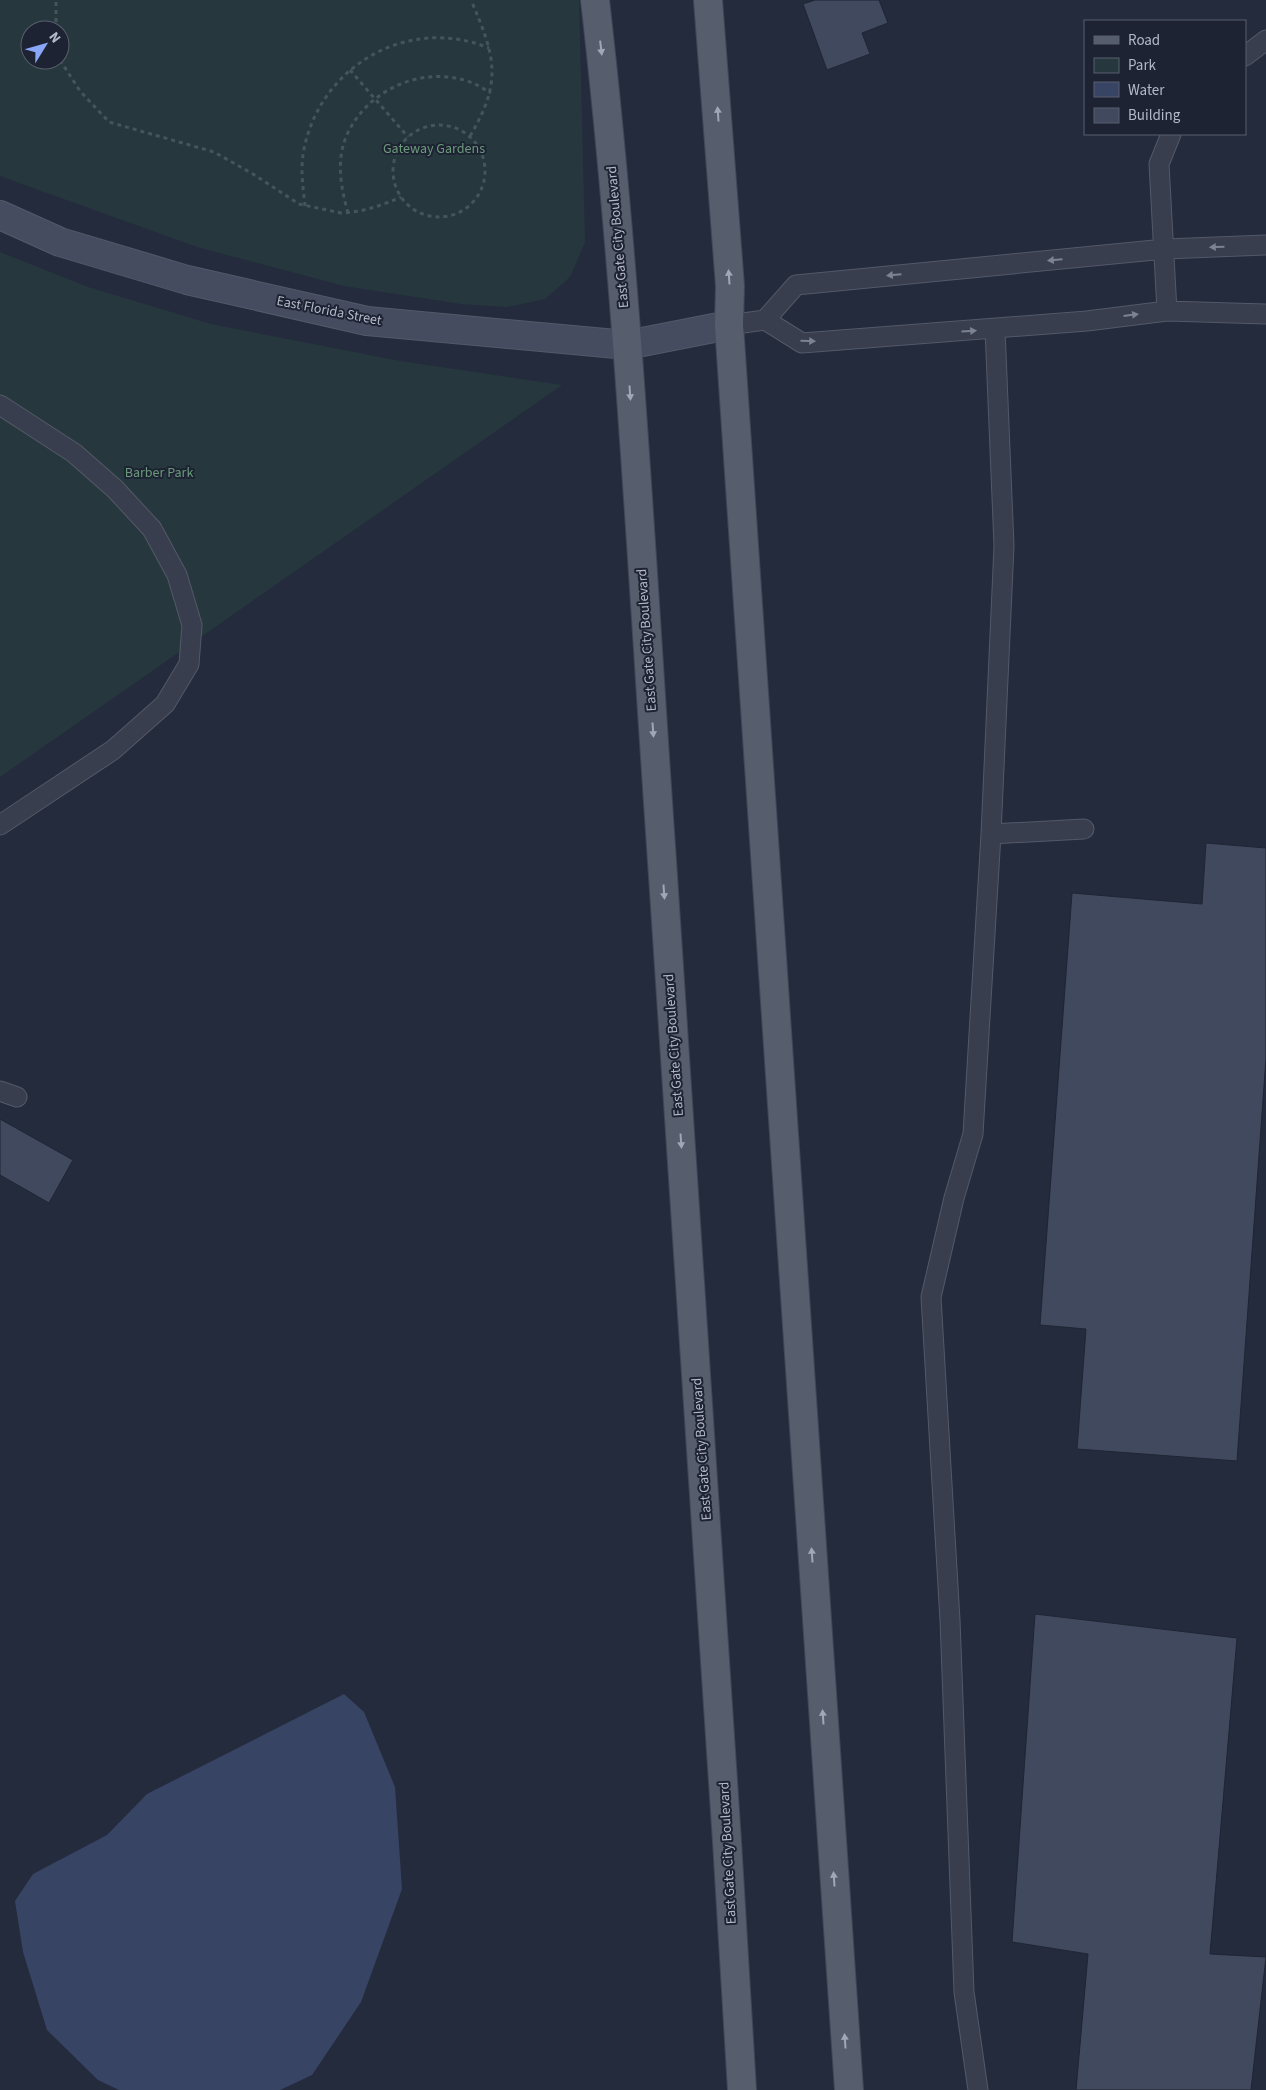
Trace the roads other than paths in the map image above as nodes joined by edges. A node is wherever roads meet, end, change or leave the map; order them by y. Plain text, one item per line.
1 (595, 0) edge
2 (708, 0) edge
3 (1266, 40) edge
4 (1246, 55) edge
5 (1171, 135) edge
6 (0, 216) edge
7 (1266, 245) edge
8 (1165, 249) junction
9 (1167, 311) junction
10 (1266, 314) edge
11 (765, 320) junction
12 (729, 325) junction
13 (995, 329) junction
14 (627, 344) junction
15 (0, 405) edge
16 (0, 825) edge
17 (1084, 829) dead end
18 (991, 834) junction
19 (742, 2090) edge
20 (849, 2090) edge
21 (978, 2090) edge

1 -> 14 main road, East Gate City Boulevard
12 -> 2 main road
3 - 4 lane
5 - 8 lane
6 - 14 main road, East Florida Street
7 -> 8 lane
8 - 9 lane
8 -> 11 lane
9 - 10 lane
13 -> 9 lane
11 - 12 lane
11 -> 13 lane
12 - 14 main road, East Florida Street
20 -> 12 main road
13 - 18 lane
14 -> 19 main road, East Gate City Boulevard
15 - 16 lane
17 - 18 lane
18 - 21 lane

